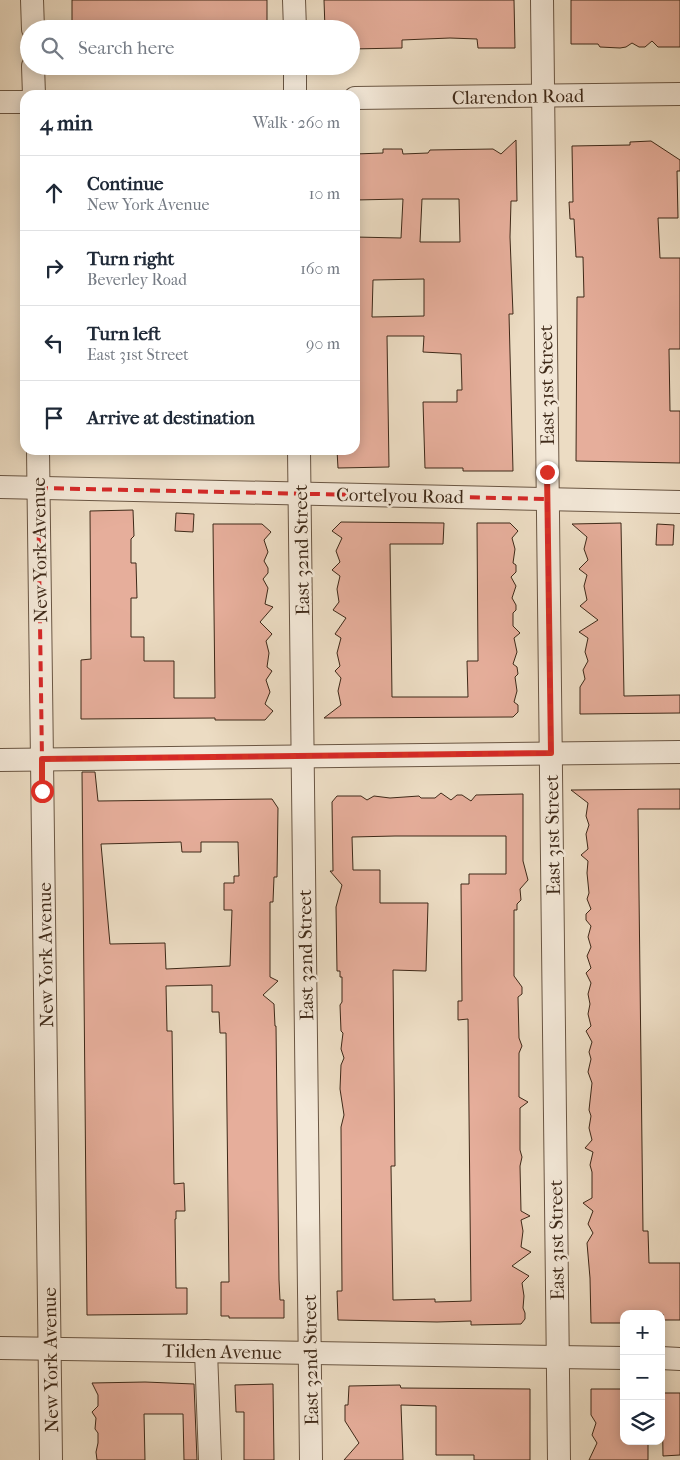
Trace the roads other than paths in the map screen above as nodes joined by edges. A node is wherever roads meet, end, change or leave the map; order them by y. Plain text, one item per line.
1 (32, 0) edge
2 (294, 0) edge
3 (542, 0) edge
4 (33, 20) edge
5 (295, 20) edge
6 (33, 75) edge
7 (295, 75) edge
8 (34, 90) edge
9 (295, 90) edge
10 (680, 94) edge
11 (543, 96) junction
12 (360, 98) edge
13 (0, 102) edge
14 (20, 102) edge
15 (38, 455) edge
16 (299, 455) edge
17 (0, 487) edge
18 (38, 488) junction
19 (300, 493) junction
20 (547, 499) junction
21 (680, 502) edge
22 (680, 752) edge
23 (551, 753) junction
24 (303, 756) junction
25 (42, 759) junction
26 (0, 760) edge
27 (0, 1348) edge
28 (50, 1349) junction
29 (206, 1351) junction
30 (310, 1352) junction
31 (558, 1357) junction
32 (620, 1358) edge
33 (665, 1358) edge
34 (680, 1359) edge
35 (51, 1460) edge
36 (210, 1460) edge
37 (311, 1460) edge
38 (559, 1460) edge

1 - 4 street
2 - 5 street
3 - 11 street, East 31st Street
6 - 8 street
7 - 9 street
10 - 11 street, Clarendon Road
11 - 12 street, Clarendon Road
11 - 20 street, East 31st Street
13 - 14 street
15 - 18 street, New York Avenue
16 - 19 street, East 32nd Street
17 - 18 street, Cortelyou Road
18 - 19 street, Cortelyou Road
18 - 25 street, New York Avenue
19 - 20 street, Cortelyou Road
19 - 24 street, East 32nd Street
20 - 21 street, Cortelyou Road
20 - 23 street, East 31st Street
22 - 23 street
23 - 24 street
23 - 31 street, East 31st Street
24 - 25 street
24 - 30 street, East 32nd Street
25 - 26 street
25 - 28 street, New York Avenue
27 - 28 street, Tilden Avenue
28 - 29 street, Tilden Avenue
28 - 35 street, New York Avenue
29 - 30 street, Tilden Avenue
29 - 36 street
30 - 31 street, Tilden Avenue
30 - 37 street, East 32nd Street
31 - 32 street, Tilden Avenue
31 - 38 street, East 31st Street
33 - 34 street

